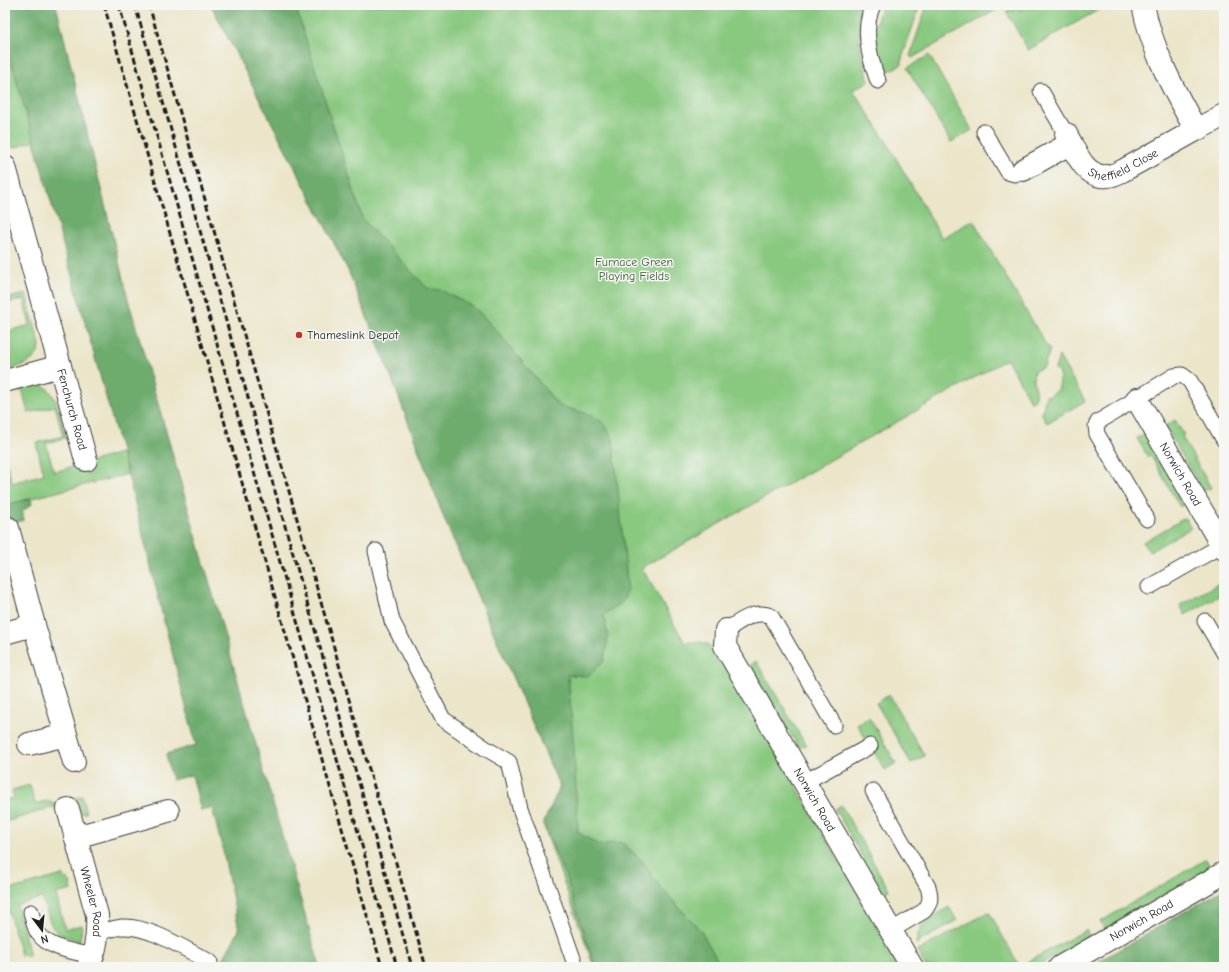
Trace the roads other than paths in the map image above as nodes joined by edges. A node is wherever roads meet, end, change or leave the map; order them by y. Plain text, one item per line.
1 (873, 5) edge
2 (1142, 5) edge
3 (878, 81) dead end
4 (1041, 91) dead end
5 (1224, 115) edge
6 (1196, 130) junction
7 (984, 132) dead end
8 (1068, 139) junction
9 (5, 167) edge
10 (1023, 170) joint
11 (60, 366) junction
12 (5, 381) edge
13 (1137, 399) junction
14 (1224, 440) edge
15 (86, 460) dead end
16 (1147, 519) dead end
17 (8, 528) dead end
18 (1223, 546) edge
19 (376, 551) dead end
20 (1149, 587) dead end
21 (1205, 621) dead end
22 (34, 625) junction
23 (726, 630) joint
24 (5, 633) edge
25 (1224, 653) edge
26 (834, 724) dead end
27 (66, 734) junction
28 (29, 744) dead end
29 (870, 746) dead end
30 (74, 762) dead end
31 (805, 782) junction
32 (873, 791) dead end
33 (68, 809) dead end
34 (168, 811) dead end
35 (76, 837) junction
36 (1224, 873) edge
37 (31, 912) dead end
38 (890, 931) junction
39 (98, 932) junction
40 (90, 961) edge
41 (210, 962) dead end
42 (576, 967) edge
43 (912, 967) edge
44 (1060, 967) edge

1 - 3 lane
2 - 6 street
4 - 8 lane
5 - 6 street, Sheffield Close
6 - 8 street, Sheffield Close
7 - 10 lane
8 - 10 street
9 - 11 street
11 - 12 street, Fenchurch Road
11 - 15 street, Fenchurch Road
13 - 14 lane
13 - 16 lane
13 - 18 street, Norwich Road
17 - 22 street
18 - 20 lane
19 - 42 lane
21 - 25 lane
22 - 24 street
22 - 27 street
23 - 26 lane
23 - 31 street, Norwich Road
27 - 28 street
27 - 30 street
29 - 31 lane
31 - 38 street, Norwich Road
32 - 38 lane
33 - 35 street, Wheeler Road
34 - 35 street
35 - 39 street, Wheeler Road
36 - 44 street, Norwich Road
37 - 40 lane
38 - 43 street, Norwich Road
39 - 40 street, Wheeler Road
39 - 41 lane

